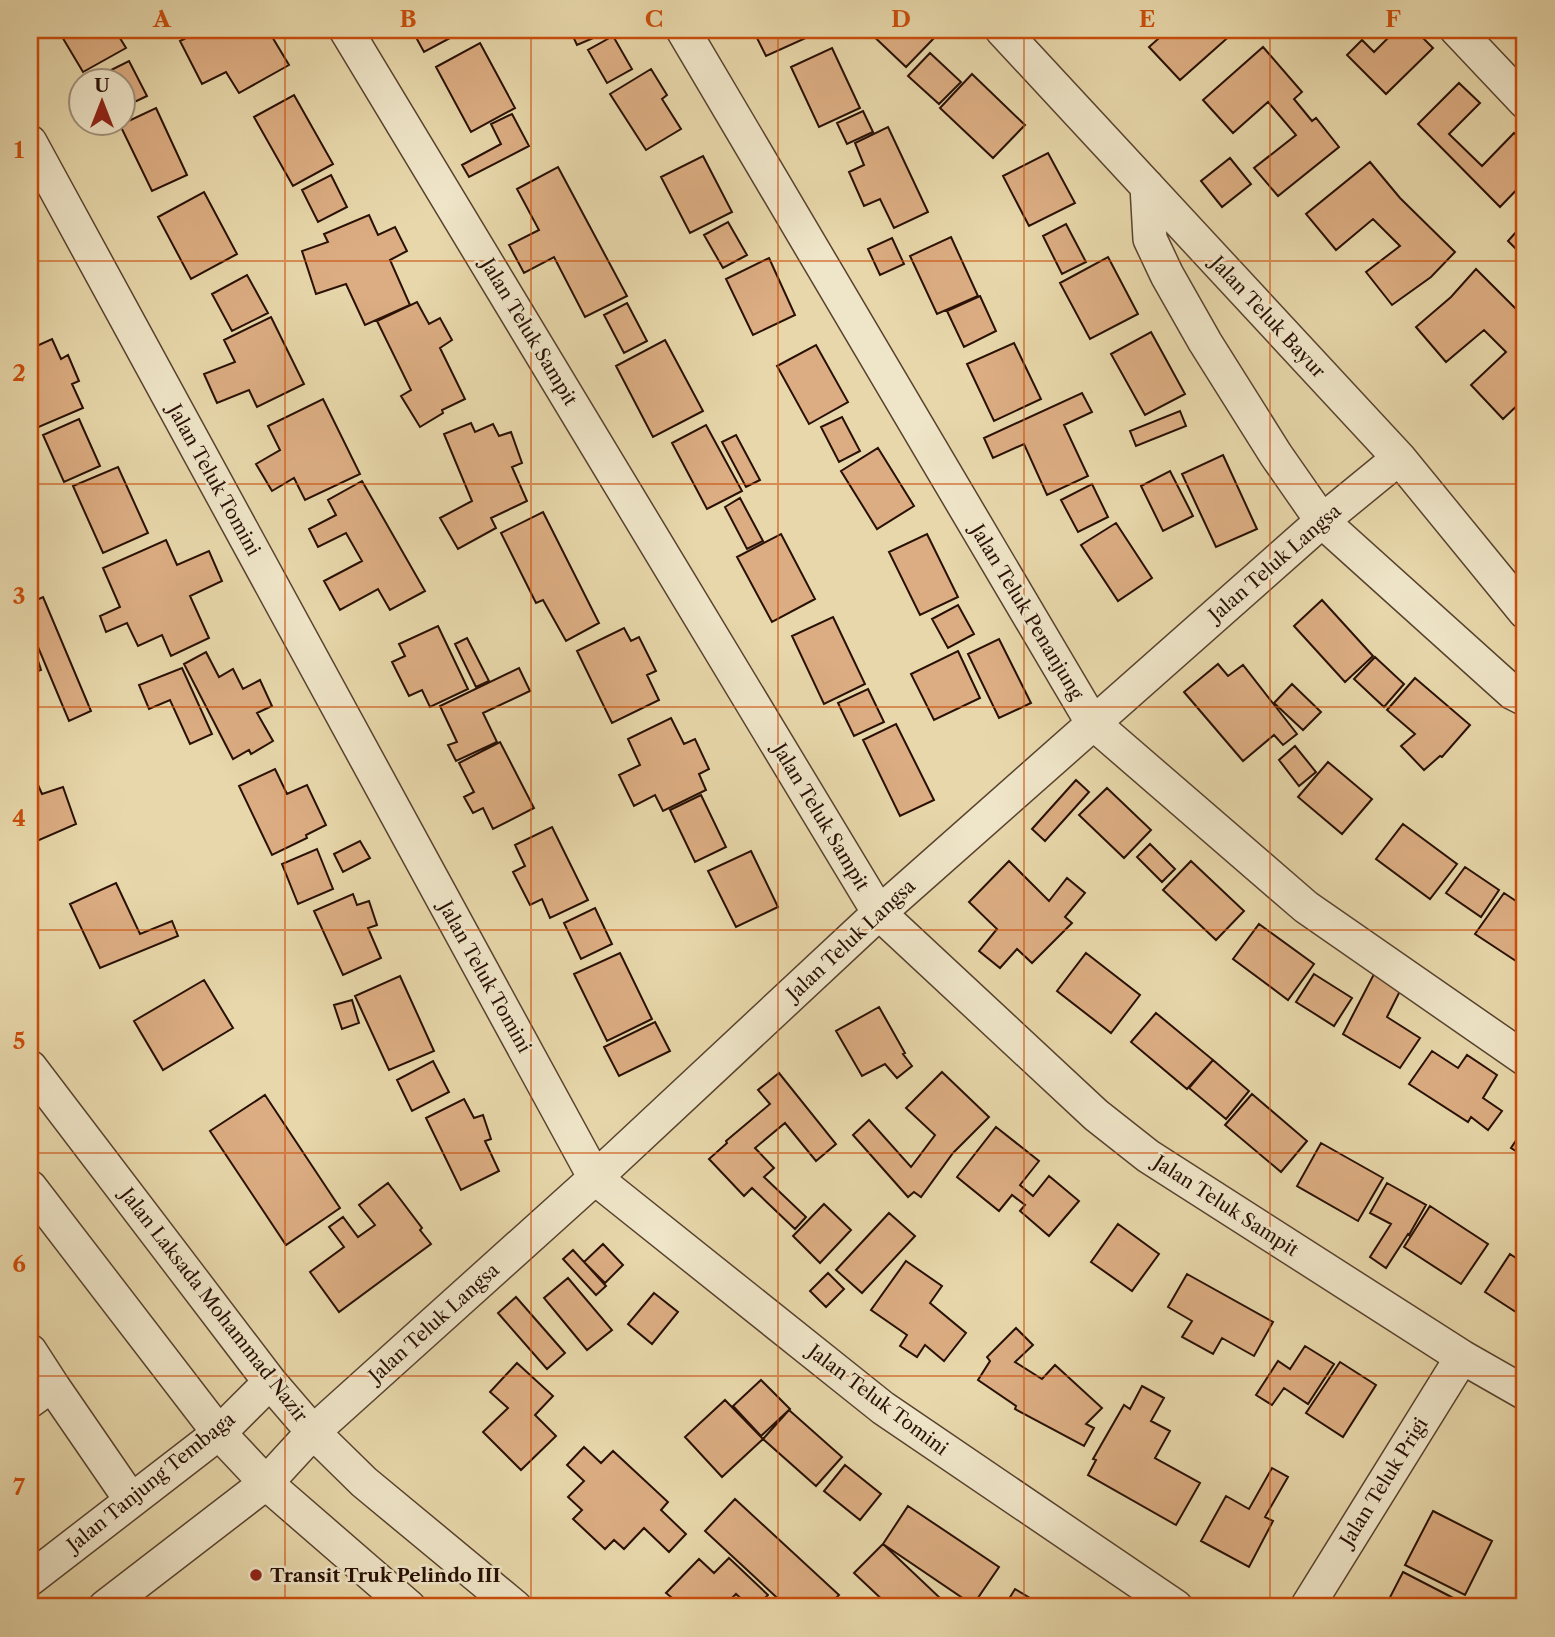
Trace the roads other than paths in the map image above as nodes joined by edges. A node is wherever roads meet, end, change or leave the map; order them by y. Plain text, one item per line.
1 (346, 30) edge
2 (683, 30) edge
3 (1003, 30) edge
4 (1457, 30) edge
5 (1525, 102) edge
6 (30, 142) edge
7 (1147, 186) junction
8 (1399, 458) junction
9 (1322, 521) junction
10 (1525, 612) edge
11 (1525, 699) edge
12 (1092, 722) junction
13 (879, 913) junction
14 (1525, 1059) edge
15 (30, 1067) edge
16 (595, 1178) junction
17 (30, 1187) edge
18 (30, 1351) edge
19 (1462, 1357) junction
20 (270, 1382) junction
21 (41, 1393) edge
22 (1525, 1393) edge
23 (313, 1432) junction
24 (219, 1433) junction
25 (266, 1483) junction
26 (131, 1500) junction
27 (30, 1579) edge
28 (105, 1607) edge
29 (409, 1607) edge
30 (514, 1607) edge
31 (1176, 1607) edge
32 (1307, 1607) edge

1 - 13 street, Jalan Teluk Sampit
2 - 12 street, Jalan Teluk Penanjung
3 - 7 street, Jalan Teluk Bayur
4 - 5 street
6 - 16 street, Jalan Teluk Tomini
7 - 8 street, Jalan Teluk Bayur
7 - 9 street
8 - 9 street, Jalan Teluk Langsa
8 - 10 street, Jalan Teluk Bayur
9 - 11 street
9 - 12 street, Jalan Teluk Langsa
12 - 13 street, Jalan Teluk Langsa
12 - 14 street, Jalan Teluk Penanjung
13 - 16 street, Jalan Teluk Langsa
13 - 19 street, Jalan Teluk Sampit
15 - 20 street, Jalan Laksada Mohammad Nazir
16 - 23 street, Jalan Teluk Langsa
16 - 31 street, Jalan Teluk Tomini
17 - 24 street
18 - 21 street
19 - 22 street, Jalan Teluk Sampit
19 - 32 street, Jalan Teluk Prigi
20 - 23 street, Jalan Laksada Mohammad Nazir
20 - 24 street, Jalan Tanjung Tembaga
21 - 26 street
23 - 25 street
23 - 30 street, Jalan Laksada Mohammad Nazir
24 - 25 street
24 - 26 street, Jalan Tanjung Tembaga
25 - 28 street
25 - 29 street
26 - 27 street, Jalan Tanjung Tembaga

